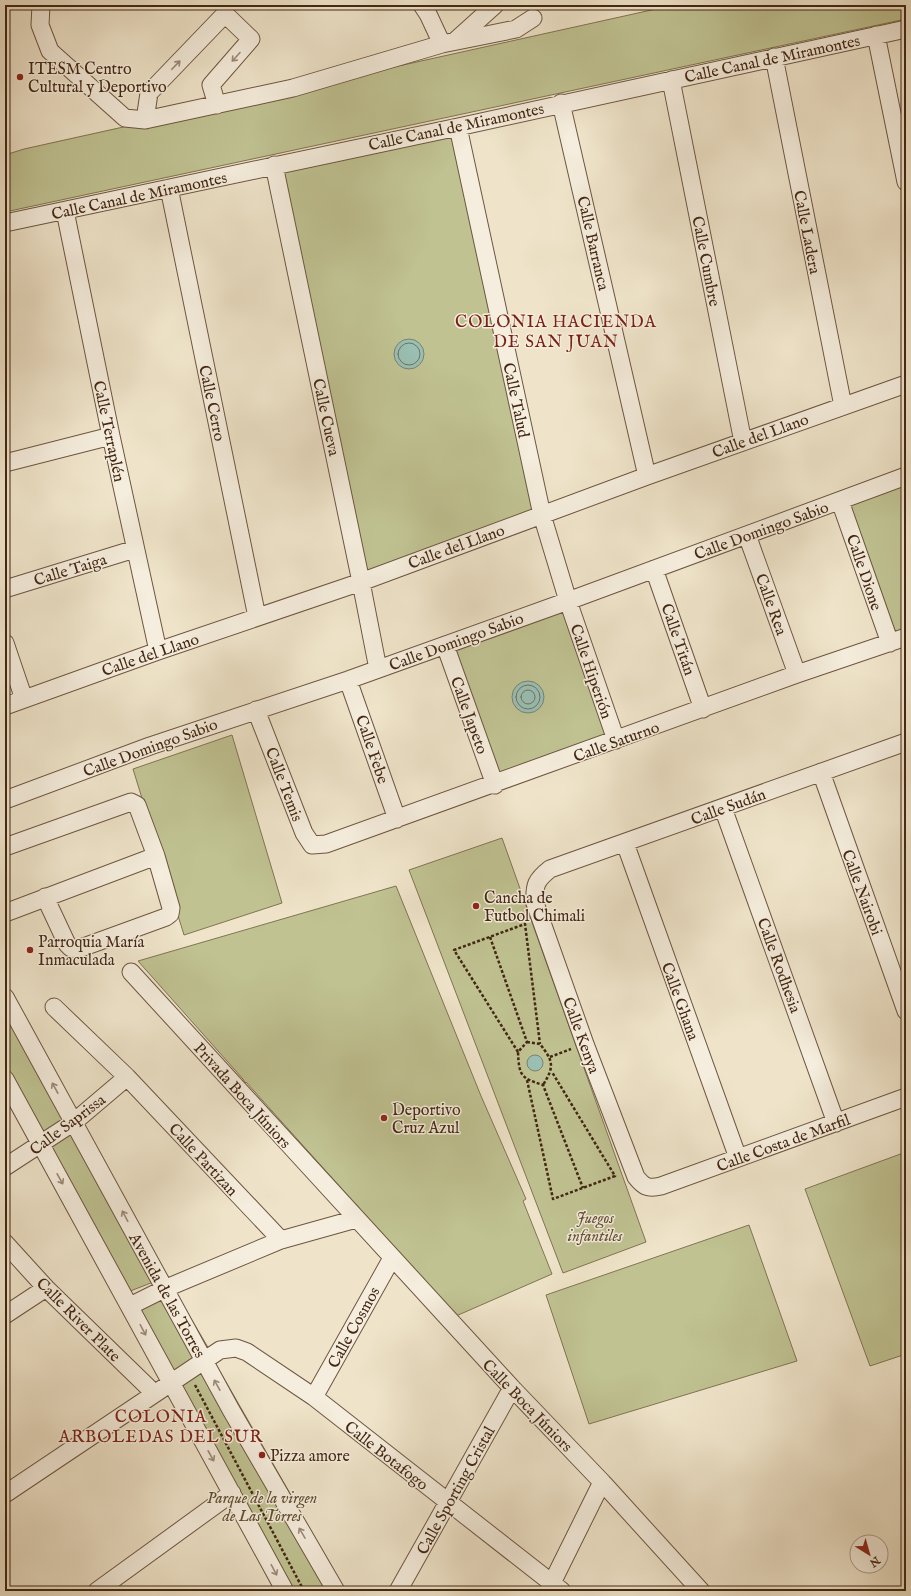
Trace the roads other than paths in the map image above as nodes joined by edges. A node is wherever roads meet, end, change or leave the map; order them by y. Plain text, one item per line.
1 (41, 5) edge
2 (495, 5) edge
3 (429, 8) edge
4 (533, 18) dead end
5 (906, 29) edge
6 (876, 35) junction
7 (449, 43) junction
8 (774, 58) junction
9 (671, 80) junction
10 (561, 103) junction
11 (217, 105) junction
12 (145, 120) junction
13 (458, 127) junction
14 (274, 165) junction
15 (906, 182) edge
16 (169, 188) junction
17 (64, 211) junction
18 (5, 223) edge
19 (906, 384) edge
20 (843, 406) junction
21 (111, 436) junction
22 (743, 442) junction
23 (5, 463) edge
24 (647, 476) junction
25 (906, 476) edge
26 (840, 501) junction
27 (542, 515) junction
28 (747, 535) junction
29 (135, 549) junction
30 (654, 569) junction
31 (361, 582) junction
32 (5, 589) edge
33 (568, 601) junction
34 (257, 617) junction
35 (898, 640) edge
36 (5, 643) edge
37 (445, 645) junction
38 (158, 651) junction
39 (378, 669) junction
40 (797, 674) junction
41 (348, 680) junction
42 (24, 699) junction
43 (5, 706) edge
44 (703, 709) junction
45 (256, 710) junction
46 (616, 740) junction
47 (906, 742) edge
48 (821, 772) junction
49 (495, 784) junction
50 (5, 800) edge
51 (723, 808) junction
52 (397, 819) junction
53 (625, 843) junction
54 (326, 844) joint
55 (5, 847) edge
56 (156, 856) junction
57 (550, 868) joint
58 (45, 897) junction
59 (5, 913) edge
60 (131, 972) dead end
61 (5, 997) edge
62 (54, 1007) dead end
63 (906, 1011) edge
64 (127, 1077) junction
65 (5, 1079) edge
66 (906, 1097) edge
67 (74, 1122) junction
68 (836, 1123) junction
69 (41, 1145) junction
70 (738, 1158) junction
71 (5, 1167) edge
72 (661, 1186) joint
73 (356, 1219) junction
74 (281, 1240) junction
75 (5, 1243) edge
76 (392, 1258) junction
77 (46, 1288) junction
78 (164, 1289) junction
79 (130, 1306) junction
80 (5, 1315) edge
81 (204, 1361) junction
82 (171, 1383) junction
83 (512, 1388) junction
84 (154, 1393) junction
85 (314, 1397) junction
86 (602, 1482) junction
87 (232, 1493) junction
88 (5, 1494) edge
89 (448, 1503) junction
90 (554, 1588) edge
91 (97, 1591) edge
92 (285, 1591) edge
93 (336, 1591) edge
94 (398, 1591) edge
95 (701, 1591) edge

1 - 12 street
2 - 7 street
3 - 7 street
4 - 7 street
5 - 6 street, Calle Canal de Miramontes
6 - 8 street, Calle Canal de Miramontes
6 - 15 street
7 - 11 street
8 - 9 street, Calle Canal de Miramontes
8 - 20 street, Calle Ladera
9 - 10 street, Calle Canal de Miramontes
9 - 22 street, Calle Cumbre
10 - 13 street, Calle Canal de Miramontes
10 - 24 street, Calle Barranca
11 - 12 street
12 -> 11 street
13 - 14 street, Calle Canal de Miramontes
13 - 27 street, Calle Talud
14 - 16 street, Calle Canal de Miramontes
14 - 31 street, Calle Cueva
16 - 17 street, Calle Canal de Miramontes
16 - 34 street, Calle Cerro
17 - 18 street, Calle Canal de Miramontes
17 - 21 street, Calle Terraplén
19 - 20 street, Calle del Llano
20 - 22 street, Calle del Llano
21 - 23 street
21 - 29 street, Calle Terraplén
22 - 24 street, Calle del Llano
24 - 27 street, Calle del Llano
25 - 26 street, Calle Domingo Sabio
26 - 28 street, Calle Domingo Sabio
26 - 35 street, Calle Dione
27 - 31 street, Calle del Llano
27 - 33 street, Calle Talud
28 - 30 street, Calle Domingo Sabio
28 - 40 street, Calle Rea
29 - 32 street, Calle Taiga
29 - 38 street, Calle Terraplén
30 - 33 street, Calle Domingo Sabio
30 - 44 street, Calle Titán
31 - 34 street, Calle del Llano
31 - 39 street, Calle Cueva
33 - 37 street, Calle Domingo Sabio
33 - 46 street, Calle Hiperión
34 - 38 street, Calle del Llano
35 - 40 street, Calle Saturno
36 - 42 street
37 - 39 street, Calle Domingo Sabio
37 - 49 street, Calle Japeto
38 - 42 street, Calle del Llano
39 - 41 street, Calle Domingo Sabio
40 - 44 street, Calle Saturno
41 - 45 street, Calle Domingo Sabio
41 - 52 street, Calle Febe
42 - 43 street, Calle del Llano
44 - 46 street, Calle Saturno
45 - 50 street, Calle Domingo Sabio
45 - 54 street, Calle Temis
46 - 49 street, Calle Saturno
47 - 48 street, Calle Sudán
48 - 51 street, Calle Sudán
48 - 63 street, Calle Nairobi
49 - 52 street, Calle Saturno
51 - 53 street, Calle Sudán
51 - 68 street, Calle Rodhesia
52 - 54 street, Calle Saturno
53 - 57 street, Calle Sudán
53 - 70 street, Calle Ghana
55 - 56 street
56 - 58 street
56 - 58 street
57 - 72 street, Calle Kenya
58 - 59 street
60 - 73 street, Privada Boca Júniors
67 -> 61 street, Avenida de las Torres
62 - 64 street, Calle Partizan
64 - 67 street, Calle Saprissa
64 - 74 street, Calle Partizan
65 - 69 street
66 - 68 street, Calle Costa de Marfil
67 - 69 street, Calle Saprissa
78 -> 67 street, Avenida de las Torres
68 - 70 street, Calle Costa de Marfil
69 - 71 street, Calle Saprissa
69 -> 79 street
70 - 72 street, Calle Costa de Marfil
73 - 74 street
73 - 76 street, Calle Boca Júniors
74 - 78 street
75 - 77 street, Calle River Plate
76 - 83 street, Calle Boca Júniors
76 - 85 street, Calle Cosmos
77 - 80 street
77 - 84 street, Calle River Plate
78 - 79 street
78 - 81 street, Avenida de las Torres
79 -> 82 street
81 - 82 street, Calle Botafogo
81 - 85 street, Calle Botafogo
93 -> 81 street, Avenida de las Torres
82 - 84 street, Calle Botafogo
82 -> 87 street
83 - 86 street, Calle Boca Júniors
83 - 89 street, Calle Sporting Cristal
84 - 88 street, Calle Botafogo
85 - 89 street, Calle Botafogo
86 - 90 street
86 - 95 street, Calle Boca Júniors
87 - 91 street
87 -> 92 street
89 - 90 street, Calle Botafogo
89 - 94 street, Calle Sporting Cristal

